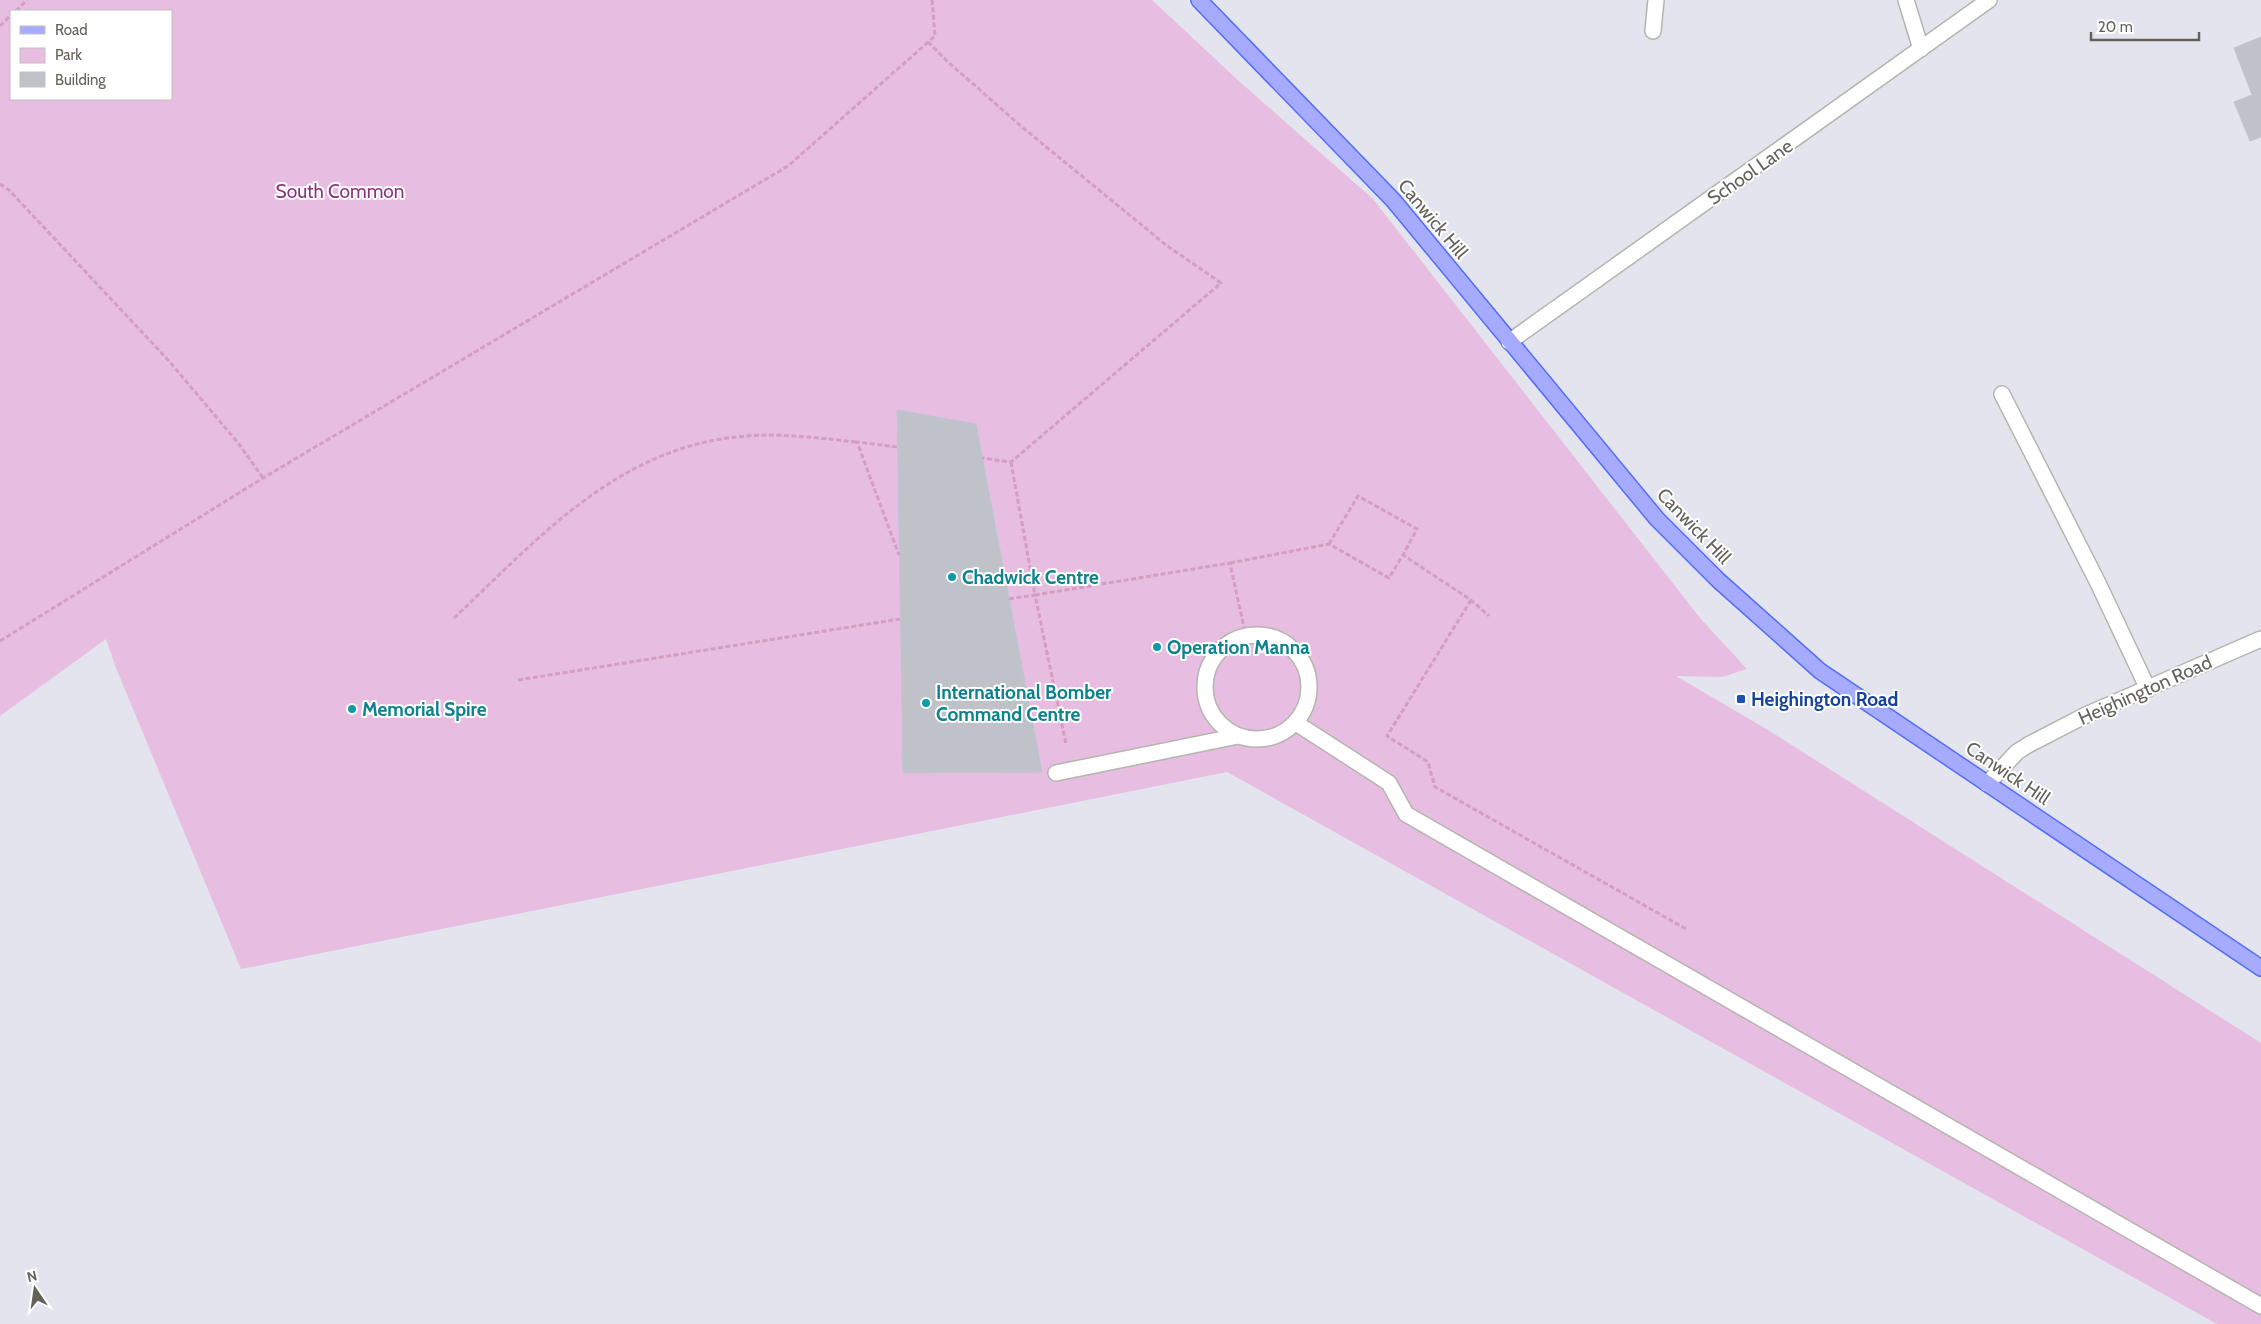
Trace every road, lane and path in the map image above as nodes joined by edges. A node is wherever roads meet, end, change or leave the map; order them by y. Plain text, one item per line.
1 (28, 0) edge
2 (925, 0) edge
3 (932, 0) edge
4 (1199, 0) edge
5 (1656, 0) edge
6 (1906, 0) edge
7 (1989, 0) edge
8 (17, 10) edge
9 (10, 16) edge
10 (0, 26) edge
11 (1653, 31) dead end
12 (928, 42) junction
13 (1921, 49) junction
14 (0, 184) edge
15 (1508, 342) junction
16 (2002, 394) dead end
17 (857, 442) junction
18 (897, 447) dead end
19 (982, 458) dead end
20 (1011, 462) junction
21 (263, 478) junction
22 (1329, 544) junction
23 (899, 555) dead end
24 (1403, 555) junction
25 (1230, 563) junction
26 (1035, 595) junction
27 (1009, 599) dead end
28 (1470, 600) junction
29 (1489, 616) dead end
30 (454, 618) dead end
31 (900, 619) dead end
32 (1246, 637) junction
33 (2261, 639) edge
34 (0, 641) edge
35 (518, 680) dead end
36 (2148, 689) junction
37 (1296, 723) junction
38 (1238, 736) junction
39 (1071, 770) junction
40 (1056, 774) dead end
41 (1987, 784) junction
42 (1688, 930) dead end
43 (2261, 968) edge
44 (2261, 1306) edge

1 - 8 path
2 - 3 path
3 - 12 path
4 - 15 main road, Canwick Hill
5 - 11 street
6 - 13 street
7 - 13 street, School Lane
9 - 10 path
12 - 20 path
12 - 21 path
13 - 15 street, School Lane
14 - 21 path
15 - 41 main road, Canwick Hill
16 - 36 street
17 - 18 path
17 - 23 path
17 - 30 path
19 - 20 path
20 - 26 path
21 - 34 path
22 - 24 path
22 - 24 path
22 - 25 path
24 - 28 path
25 - 26 path
25 - 32 path
26 - 27 path
26 - 39 path
28 - 29 path
28 - 42 path
31 - 35 path
32 - 37 street
32 - 38 street
33 - 36 street, Heighington Road
36 - 41 street, Heighington Road
37 - 38 street
37 - 44 street
38 - 39 street
39 - 40 street
41 - 43 main road, Canwick Hill

